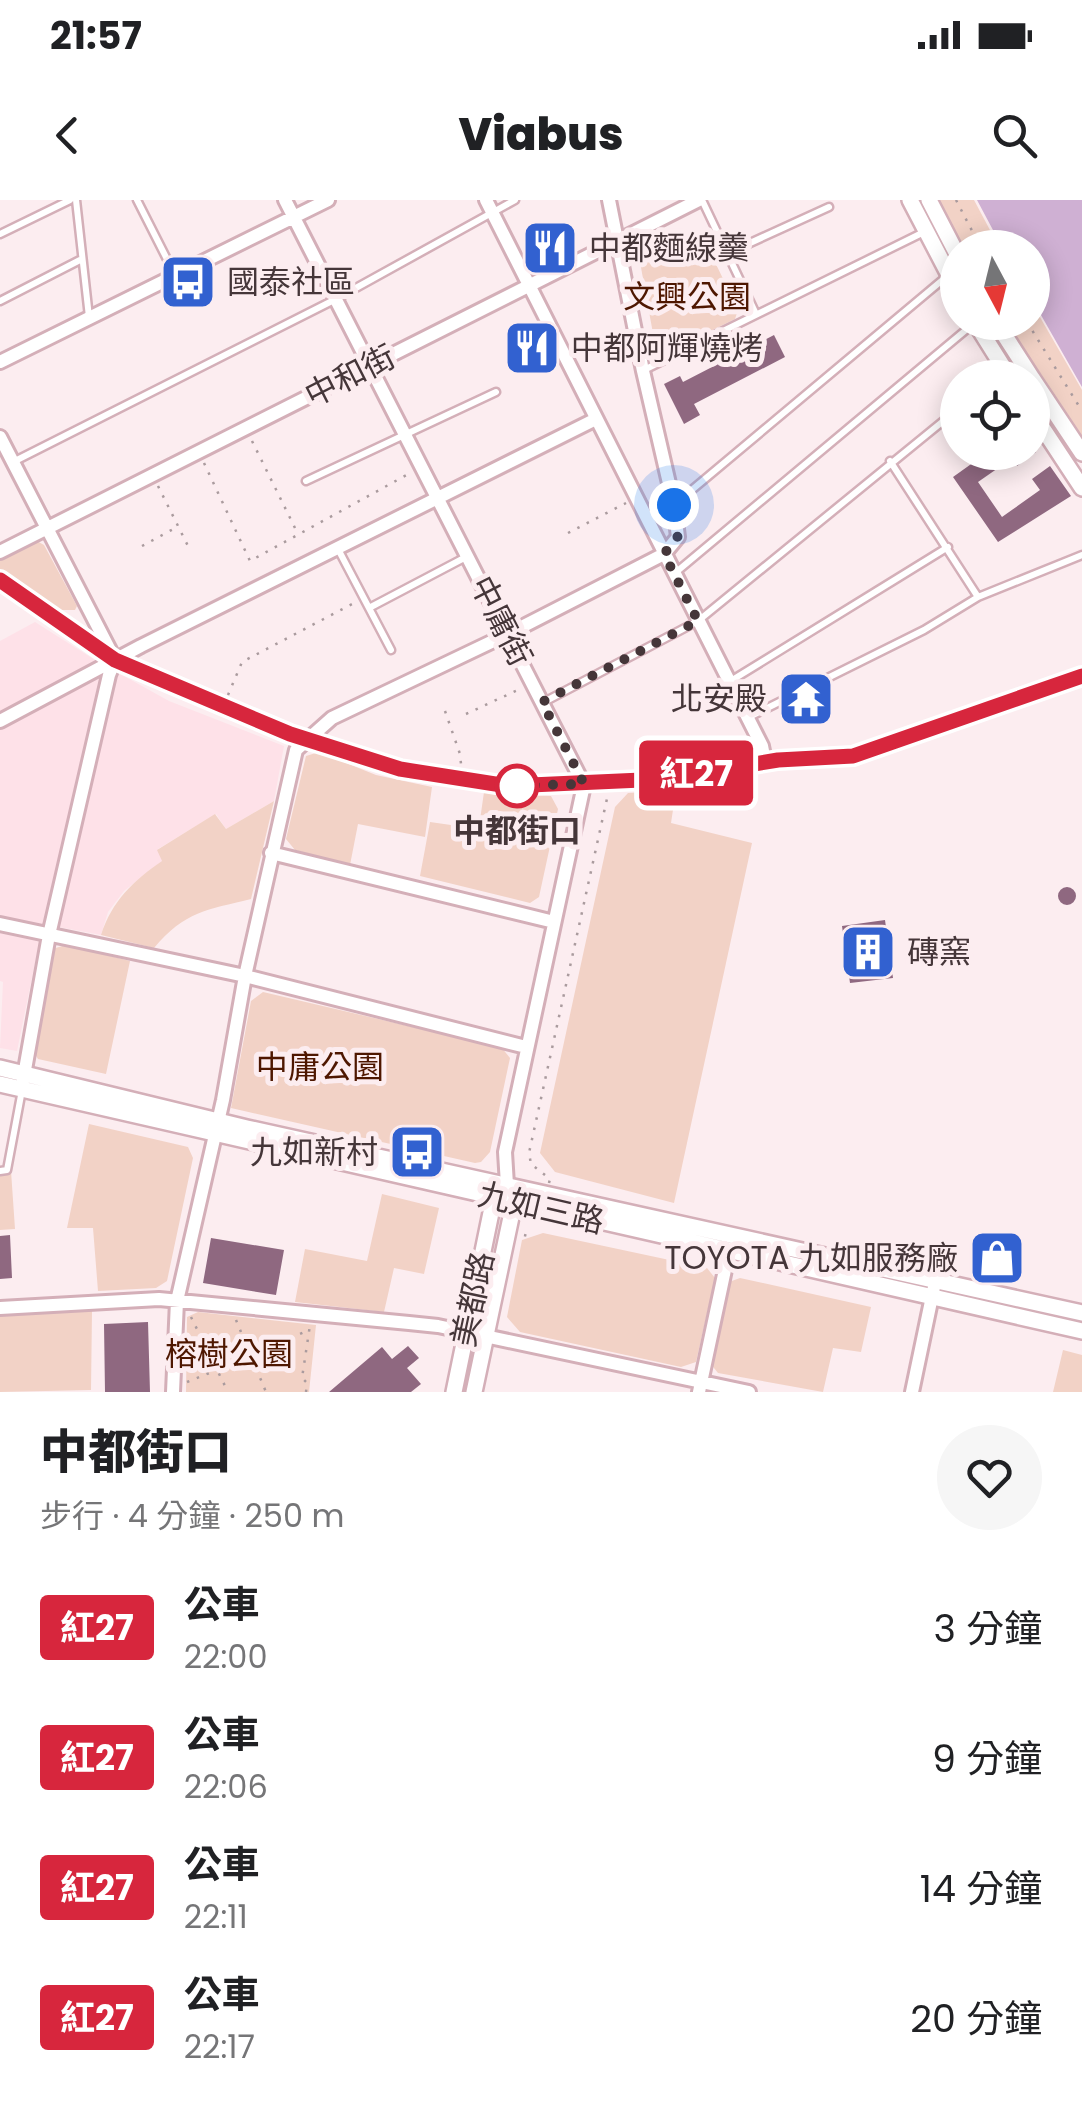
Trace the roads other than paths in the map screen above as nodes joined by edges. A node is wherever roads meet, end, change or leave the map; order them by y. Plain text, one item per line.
1 (73, 200) edge
2 (137, 200) edge
3 (286, 200) edge
4 (328, 200) edge
5 (515, 200) edge
6 (609, 200) edge
7 (910, 200) edge
8 (928, 200) edge
9 (696, 201) edge
10 (489, 206) edge
11 (829, 207) dead end
12 (294, 217) junction
13 (944, 230) edge
14 (925, 232) junction
15 (0, 234) edge
16 (617, 241) junction
17 (940, 253) edge
18 (726, 254) junction
19 (80, 260) junction
20 (175, 276) junction
21 (940, 280) edge
22 (529, 286) junction
23 (336, 300) junction
24 (0, 301) edge
25 (756, 314) junction
26 (89, 318) junction
27 (954, 340) edge
28 (0, 362) edge
29 (370, 366) junction
30 (643, 371) junction
31 (496, 392) dead end
32 (1050, 405) edge
33 (596, 419) junction
34 (940, 423) edge
35 (405, 434) junction
36 (0, 437) edge
37 (1050, 439) edge
38 (1082, 453) edge
39 (890, 461) junction
40 (12, 462) junction
41 (306, 481) dead end
42 (1082, 488) edge
43 (438, 498) junction
44 (674, 505) junction
45 (46, 529) junction
46 (948, 547) junction
47 (338, 550) junction
48 (0, 552) edge
49 (664, 554) junction
50 (1082, 555) edge
51 (468, 556) junction
52 (674, 574) junction
53 (0, 580) edge
54 (978, 596) junction
55 (369, 608) junction
56 (698, 621) junction
57 (508, 634) junction
58 (391, 650) dead end
59 (115, 660) junction
60 (1082, 676) edge
61 (729, 682) junction
62 (542, 702) junction
63 (747, 718) junction
64 (0, 721) edge
65 (305, 739) junction
66 (765, 762) junction
67 (584, 784) junction
68 (271, 853) junction
69 (554, 922) junction
70 (0, 924) edge
71 (48, 935) junction
72 (245, 976) junction
73 (526, 1046) junction
74 (0, 1068) edge
75 (23, 1081) junction
76 (0, 1084) edge
77 (216, 1128) junction
78 (0, 1170) edge
79 (508, 1185) junction
80 (494, 1198) junction
81 (514, 1202) junction
82 (729, 1251) junction
83 (935, 1280) junction
84 (932, 1297) junction
85 (176, 1301) junction
86 (0, 1308) edge
87 (1082, 1313) edge
88 (465, 1332) junction
89 (1082, 1332) edge
90 (486, 1336) junction
91 (700, 1387) edge
92 (174, 1392) edge
93 (454, 1392) edge
94 (474, 1392) edge
95 (750, 1392) edge
96 (912, 1392) edge

1 - 15 lane
1 - 19 lane
2 - 20 lane
3 - 12 street, 中庸街
4 - 12 street
5 - 10 lane
6 - 16 street
7 - 14 street
8 - 13 street
9 - 16 street, 中和街
9 - 18 lane
10 - 22 street
10 - 23 lane
11 - 18 lane
12 - 20 street
12 - 23 street, 中庸街
14 - 17 street
14 - 25 lane
16 - 22 street, 中和街
16 - 30 street
18 - 25 lane
19 - 24 lane
19 - 26 lane
20 - 26 street
21 - 44 lane
22 - 29 street, 中和街
22 - 33 street
23 - 29 street, 中庸街
23 - 40 lane
25 - 30 lane
26 - 28 street
27 - 52 lane
29 - 35 street, 中庸街
29 - 45 street, 中和街
30 - 44 street
31 - 35 lane
32 - 38 street
33 - 43 street
33 - 49 street
34 - 39 lane
35 - 41 lane
35 - 43 street, 中庸街
36 - 40 street
37 - 42 street
39 - 46 lane
39 - 56 lane
40 - 45 street
43 - 47 street
43 - 51 street, 中庸街
44 - 49 street
45 - 48 street, 中和街
45 - 59 street
46 - 54 lane
46 - 61 lane
47 - 55 lane
47 - 59 street
49 - 52 street
49 - 57 street
50 - 54 lane
51 - 55 lane
51 - 57 street, 中庸街
52 - 56 street
53 - 59 street
54 - 63 lane
55 - 58 lane
56 - 61 street
56 - 62 lane
57 - 62 street, 中庸街
57 - 65 street
59 - 64 street
59 - 65 street
59 - 71 street
60 - 66 street
61 - 63 street
62 - 67 street, 中庸街
63 - 66 street
65 - 67 street
65 - 68 street
66 - 67 street
67 - 69 street
68 - 69 street
68 - 72 street
69 - 73 street
70 - 71 street
71 - 72 street
71 - 75 street
72 - 73 street
72 - 77 street
73 - 79 street
74 - 75 street, 九如三路
75 - 76 street, 九如三路
75 - 77 street, 九如三路
75 - 78 lane
77 - 79 street, 九如三路
77 - 80 street, 九如三路
77 - 85 street
79 - 80 street
79 - 81 street
79 - 83 street, 九如三路
80 - 81 street, 九如三路
80 - 88 street, 美都路
81 - 82 street, 九如三路
81 - 90 street, 美都路
82 - 84 street, 九如三路
82 - 91 street
83 - 84 street
83 - 87 street, 九如三路
84 - 89 street, 九如三路
84 - 96 street
85 - 86 street
85 - 88 street
85 - 92 street
88 - 90 street
88 - 93 street, 美都路
90 - 91 street
90 - 94 street, 美都路
91 - 95 street

